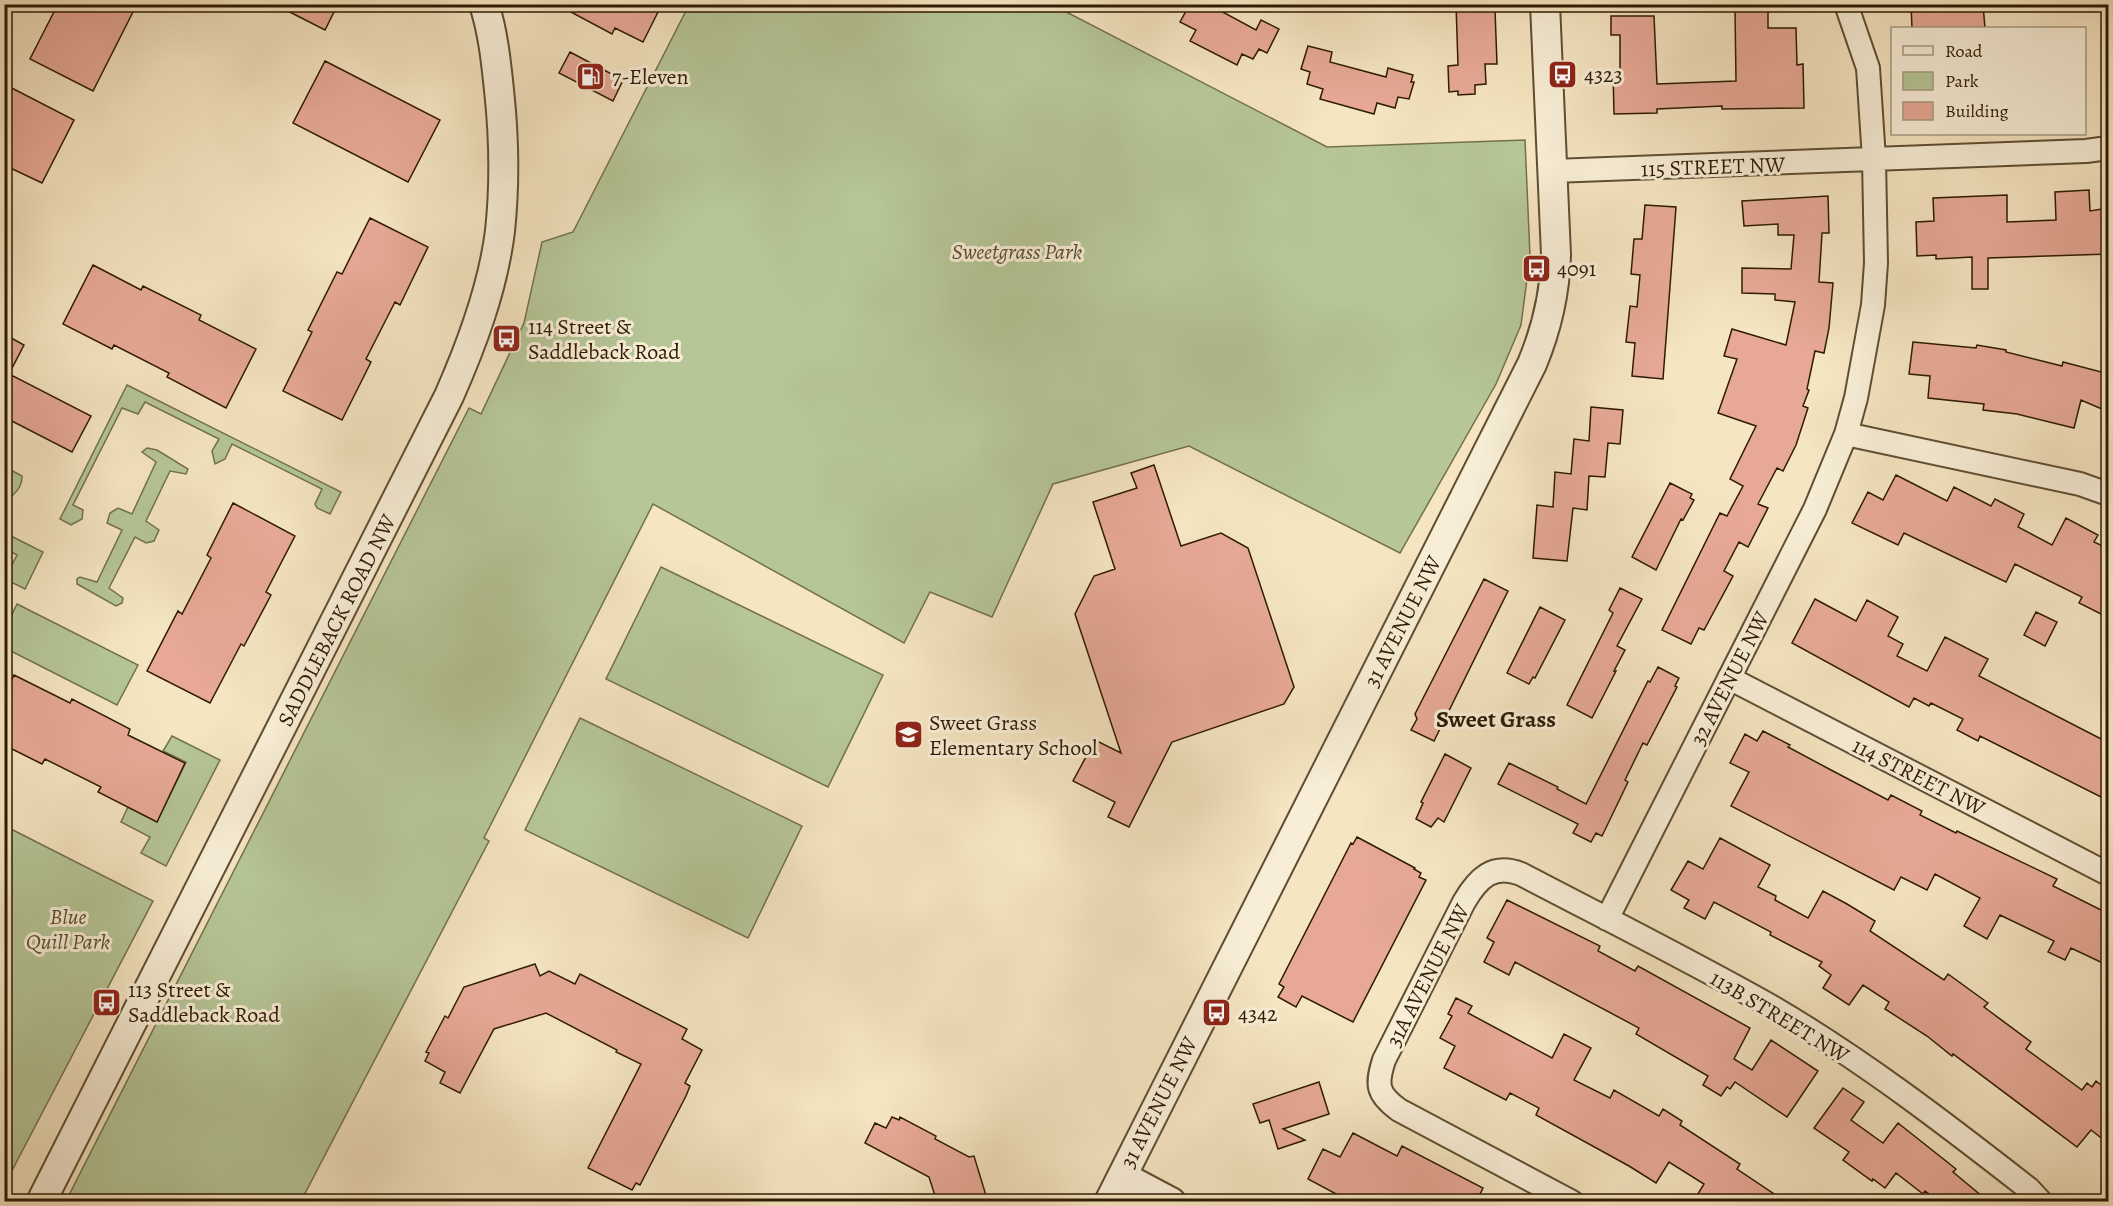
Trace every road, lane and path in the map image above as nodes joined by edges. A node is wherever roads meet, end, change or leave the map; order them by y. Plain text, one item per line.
1 (484, 4) edge
2 (1545, 4) edge
3 (1846, 4) edge
4 (2107, 148) edge
5 (1874, 159) junction
6 (1553, 171) junction
7 (1846, 434) junction
8 (2109, 494) edge
9 (1729, 678) junction
10 (1498, 870) joint
11 (2109, 874) edge
12 (1607, 919) junction
13 (1122, 1176) junction
14 (41, 1202) edge
15 (1109, 1202) edge
16 (1171, 1202) edge
17 (1572, 1202) edge
18 (2041, 1202) edge

1 - 14 street, SADDLEBACK ROAD NW
2 - 6 street, 31 AVENUE NW
3 - 5 street
4 - 5 street, 115 STREET NW
5 - 6 street, 115 STREET NW
5 - 7 street, 32 AVENUE NW
6 - 13 street, 31 AVENUE NW
7 - 8 street
7 - 9 street, 32 AVENUE NW
9 - 11 street, 114 STREET NW
9 - 12 street, 32 AVENUE NW
10 - 12 street, 113B STREET NW
10 - 17 street, 31A AVENUE NW
12 - 18 street, 113B STREET NW
13 - 15 street, 31 AVENUE NW
13 - 16 street

